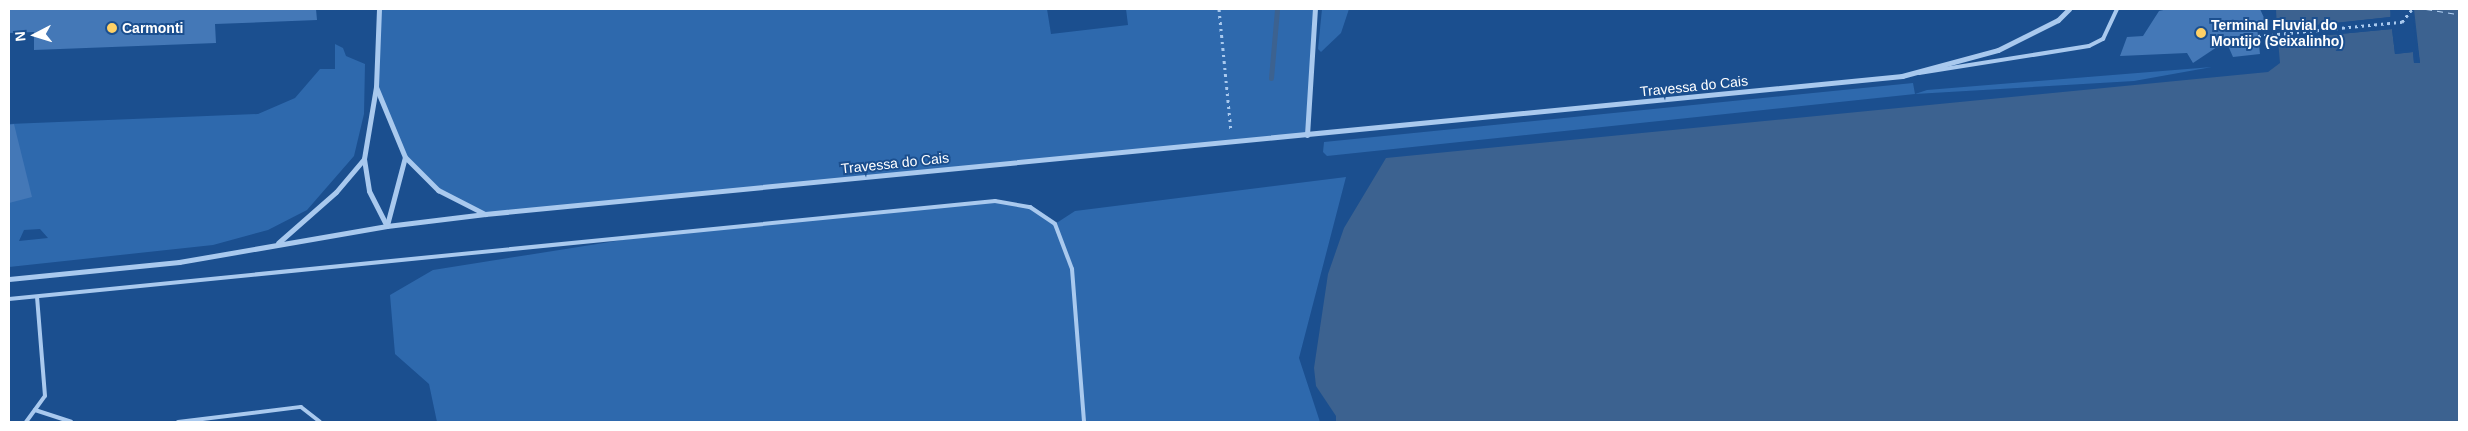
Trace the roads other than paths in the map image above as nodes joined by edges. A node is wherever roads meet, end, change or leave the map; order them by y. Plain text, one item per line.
1 (379, 9) edge
2 (1315, 9) edge
3 (2069, 9) edge
4 (2117, 9) edge
5 (1902, 76) junction
6 (376, 87) junction
7 (1307, 135) junction
8 (405, 157) junction
9 (364, 159) junction
10 (485, 214) junction
11 (387, 226) junction
12 (277, 243) junction
13 (9, 279) edge
14 (37, 297) junction
15 (9, 299) edge
16 (35, 410) junction
17 (26, 422) edge
18 (71, 422) edge
19 (178, 422) edge
20 (320, 422) edge
21 (1084, 422) edge

1 - 6 street
2 - 7 street
3 - 5 street, Travessa do Cais
4 - 5 lane
5 - 7 street, Travessa do Cais
6 - 8 street
6 - 9 street
7 - 10 street, Travessa do Cais
8 - 10 street
8 - 11 street
9 - 11 street
9 - 12 street
10 - 11 street, Travessa do Cais
11 - 12 street, Travessa do Cais
12 - 13 street, Travessa do Cais
14 - 15 lane
14 - 16 lane
14 - 21 lane
16 - 17 lane
16 - 18 lane
19 - 20 lane

